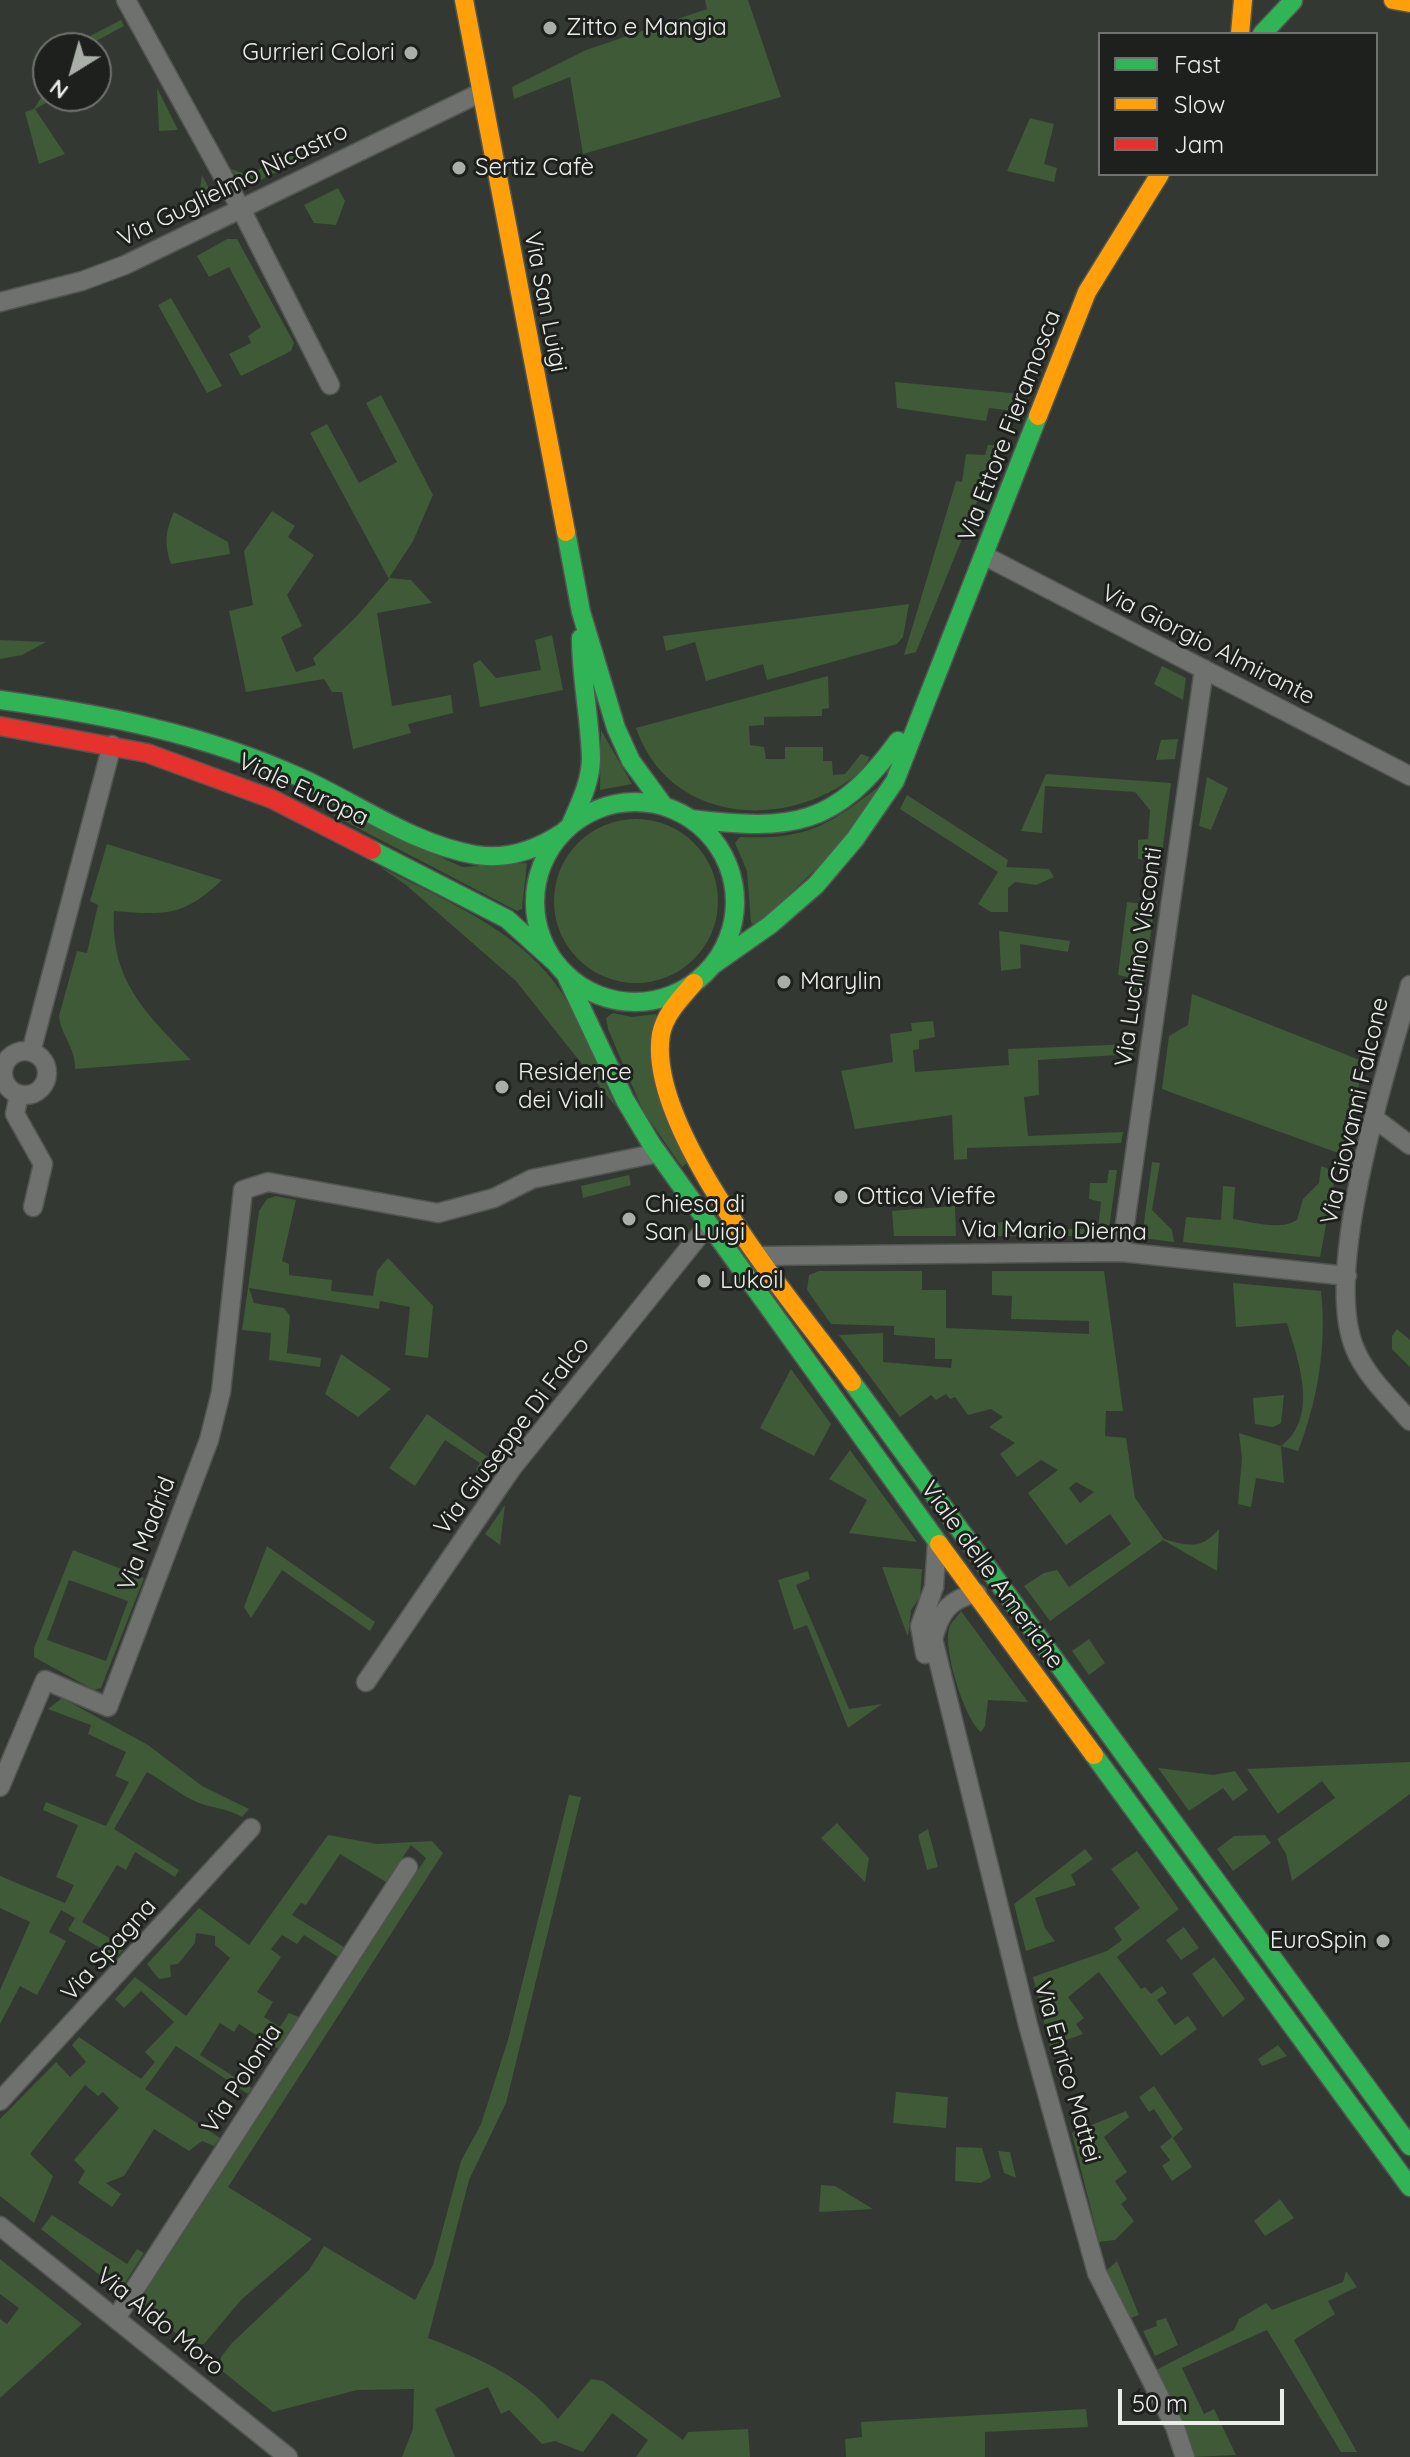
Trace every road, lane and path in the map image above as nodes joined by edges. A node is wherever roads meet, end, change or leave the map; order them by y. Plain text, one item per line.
1 (126, 0) edge
2 (464, 0) edge
3 (1243, 0) edge
4 (1271, 0) edge
5 (1393, 0) edge
6 (1296, 1) edge
7 (1410, 3) edge
8 (1240, 32) edge
9 (1264, 32) edge
10 (480, 93) junction
11 (1159, 176) edge
12 (241, 209) junction
13 (0, 302) edge
14 (330, 385) dead end
15 (985, 556) junction
16 (581, 612) junction
17 (1204, 669) junction
18 (0, 700) edge
19 (922, 704) junction
20 (0, 726) edge
21 (112, 745) junction
22 (1410, 776) edge
23 (664, 806) junction
24 (691, 819) junction
25 (567, 829) junction
26 (713, 965) junction
27 (561, 969) junction
28 (694, 983) junction
29 (1410, 985) edge
30 (31, 1052) junction
31 (19, 1094) junction
32 (1374, 1118) junction
33 (1410, 1145) edge
34 (658, 1153) junction
35 (33, 1207) dead end
36 (707, 1226) junction
37 (1121, 1252) junction
38 (760, 1256) junction
39 (1347, 1276) junction
40 (1410, 1421) edge
41 (937, 1539) junction
42 (977, 1593) junction
43 (366, 1682) dead end
44 (944, 1686) junction
45 (0, 1787) edge
46 (251, 1828) dead end
47 (408, 1867) dead end
48 (0, 2101) edge
49 (1410, 2146) edge
50 (1410, 2187) edge
51 (0, 2226) edge
52 (116, 2318) junction
53 (288, 2457) edge
54 (1185, 2457) edge

1 - 12 street
2 - 10 main road, Via San Luigi
3 - 8 main road
4 - 6 main road
5 - 7 main road
6 - 9 main road
10 - 12 street, Via Guglielmo Nicastro
10 - 16 main road, Via San Luigi
11 - 15 main road, Via Ettore Fieramosca
12 - 13 street, Via Guglielmo Nicastro
12 - 14 street
15 - 17 street, Via Giorgio Almirante
15 - 19 main road, Via Ettore Fieramosca
16 - 23 main road
16 - 25 main road
17 - 22 street, Via Giorgio Almirante
17 - 37 street, Via Luchino Visconti
18 - 25 main road, Viale Europa
19 - 24 main road
19 - 26 main road
20 - 21 main road, Viale Europa
21 - 27 main road, Viale Europa
21 - 30 street
23 - 24 main road
23 - 25 main road
24 - 26 main road
25 - 27 main road
26 - 28 main road
27 - 28 main road
27 - 34 main road, Viale delle Americhe
28 - 38 main road, Viale delle Americhe
29 - 32 street, Via Giovanni Falcone
30 - 31 street
30 - 31 street
31 - 35 street
32 - 33 street
32 - 39 street, Via Giovanni Falcone
34 - 36 main road, Viale delle Americhe
34 - 45 street, Via Madrid
36 - 41 main road, Viale delle Americhe
36 - 43 street, Via Giuseppe Di Falco
37 - 38 street, Via Mario Dierna
37 - 39 street, Via Mario Dierna
38 - 49 main road, Viale delle Americhe
39 - 40 street, Via Giovanni Falcone
41 - 42 main road, Viale delle Americhe
41 - 44 street
42 - 44 street, Via Enrico Mattei
42 - 50 main road, Viale delle Americhe
44 - 54 street, Via Enrico Mattei
46 - 48 street, Via Spagna
47 - 52 street, Via Polonia
51 - 52 street, Via Aldo Moro
52 - 53 street, Via Aldo Moro

